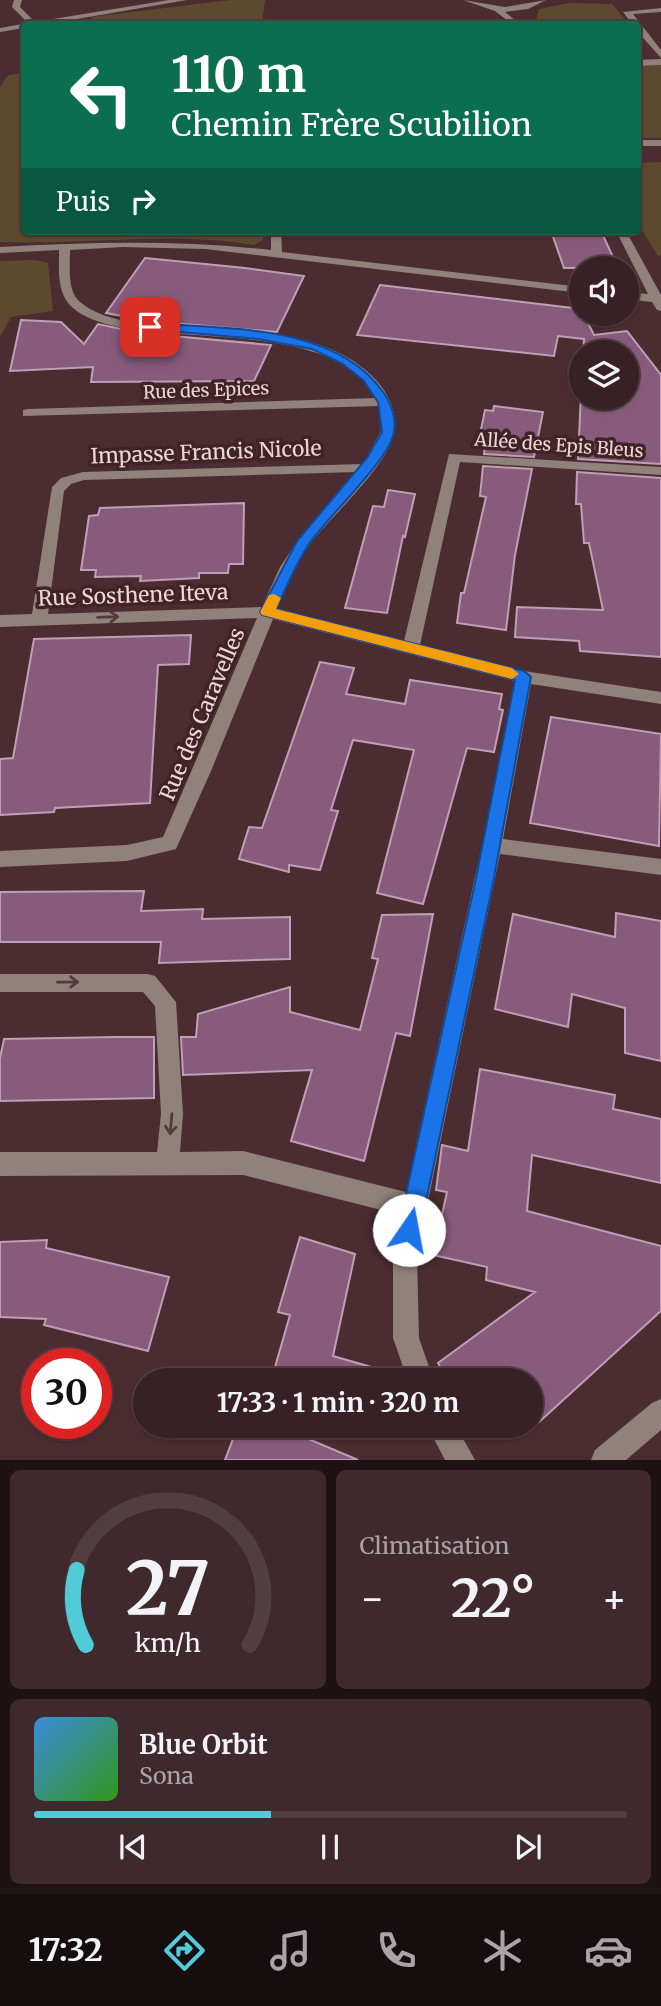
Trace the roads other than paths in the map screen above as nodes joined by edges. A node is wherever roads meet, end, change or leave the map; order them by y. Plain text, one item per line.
1 (183, 0) edge
2 (467, 0) edge
3 (542, 0) edge
4 (554, 0) edge
5 (14, 5) edge
6 (496, 8) junction
7 (523, 8) junction
8 (661, 10) edge
9 (30, 21) edge
10 (45, 21) edge
11 (514, 21) edge
12 (519, 21) edge
13 (633, 21) edge
14 (21, 25) edge
15 (0, 30) edge
16 (641, 31) edge
17 (661, 55) edge
18 (661, 62) edge
19 (641, 63) edge
20 (641, 143) edge
21 (661, 143) edge
22 (276, 235) edge
23 (623, 235) edge
24 (65, 247) junction
25 (0, 250) edge
26 (277, 255) junction
27 (569, 289) edge
28 (639, 298) edge
29 (659, 302) edge
30 (384, 402) junction
31 (28, 413) dead end
32 (365, 468) junction
33 (661, 471) edge
34 (267, 612) junction
35 (39, 620) junction
36 (0, 621) edge
37 (411, 647) junction
38 (524, 677) junction
39 (661, 698) edge
40 (492, 845) junction
41 (0, 859) edge
42 (661, 867) edge
43 (0, 983) edge
44 (168, 1163) junction
45 (0, 1164) edge
46 (414, 1206) junction
47 (416, 1368) edge
48 (661, 1412) edge
49 (447, 1438) edge
50 (461, 1460) edge
51 (605, 1460) edge

1 - 10 street
2 - 6 street
3 - 4 street
3 - 7 street
5 - 9 street
6 - 7 street
6 - 11 street
7 - 12 street
8 - 13 street
14 - 15 street
16 - 17 street
18 - 19 street
20 - 21 street
22 - 26 street
23 - 29 street
24 - 25 street
24 - 26 street
24 - 30 street
26 - 27 street
28 - 29 street
30 - 31 street, Rue des Epices
30 - 32 street, Rue des Caravelles
32 - 34 street, Rue des Caravelles
32 - 35 street, Impasse Francis Nicole
33 - 37 street, Allée des Epis Bleus
35 -> 34 street, Rue Sosthene Iteva
34 - 37 street, Rue Sosthene Iteva
34 - 41 street, Rue des Caravelles
35 - 36 street, Rue Sosthene Iteva
37 - 38 street, Rue Sosthene Iteva
38 - 39 street, Rue Sosthene Iteva
38 - 40 street
40 - 42 street
40 - 46 street
43 -> 44 street
44 - 45 street
44 - 46 street
46 - 47 street
48 - 51 street
49 - 50 street

